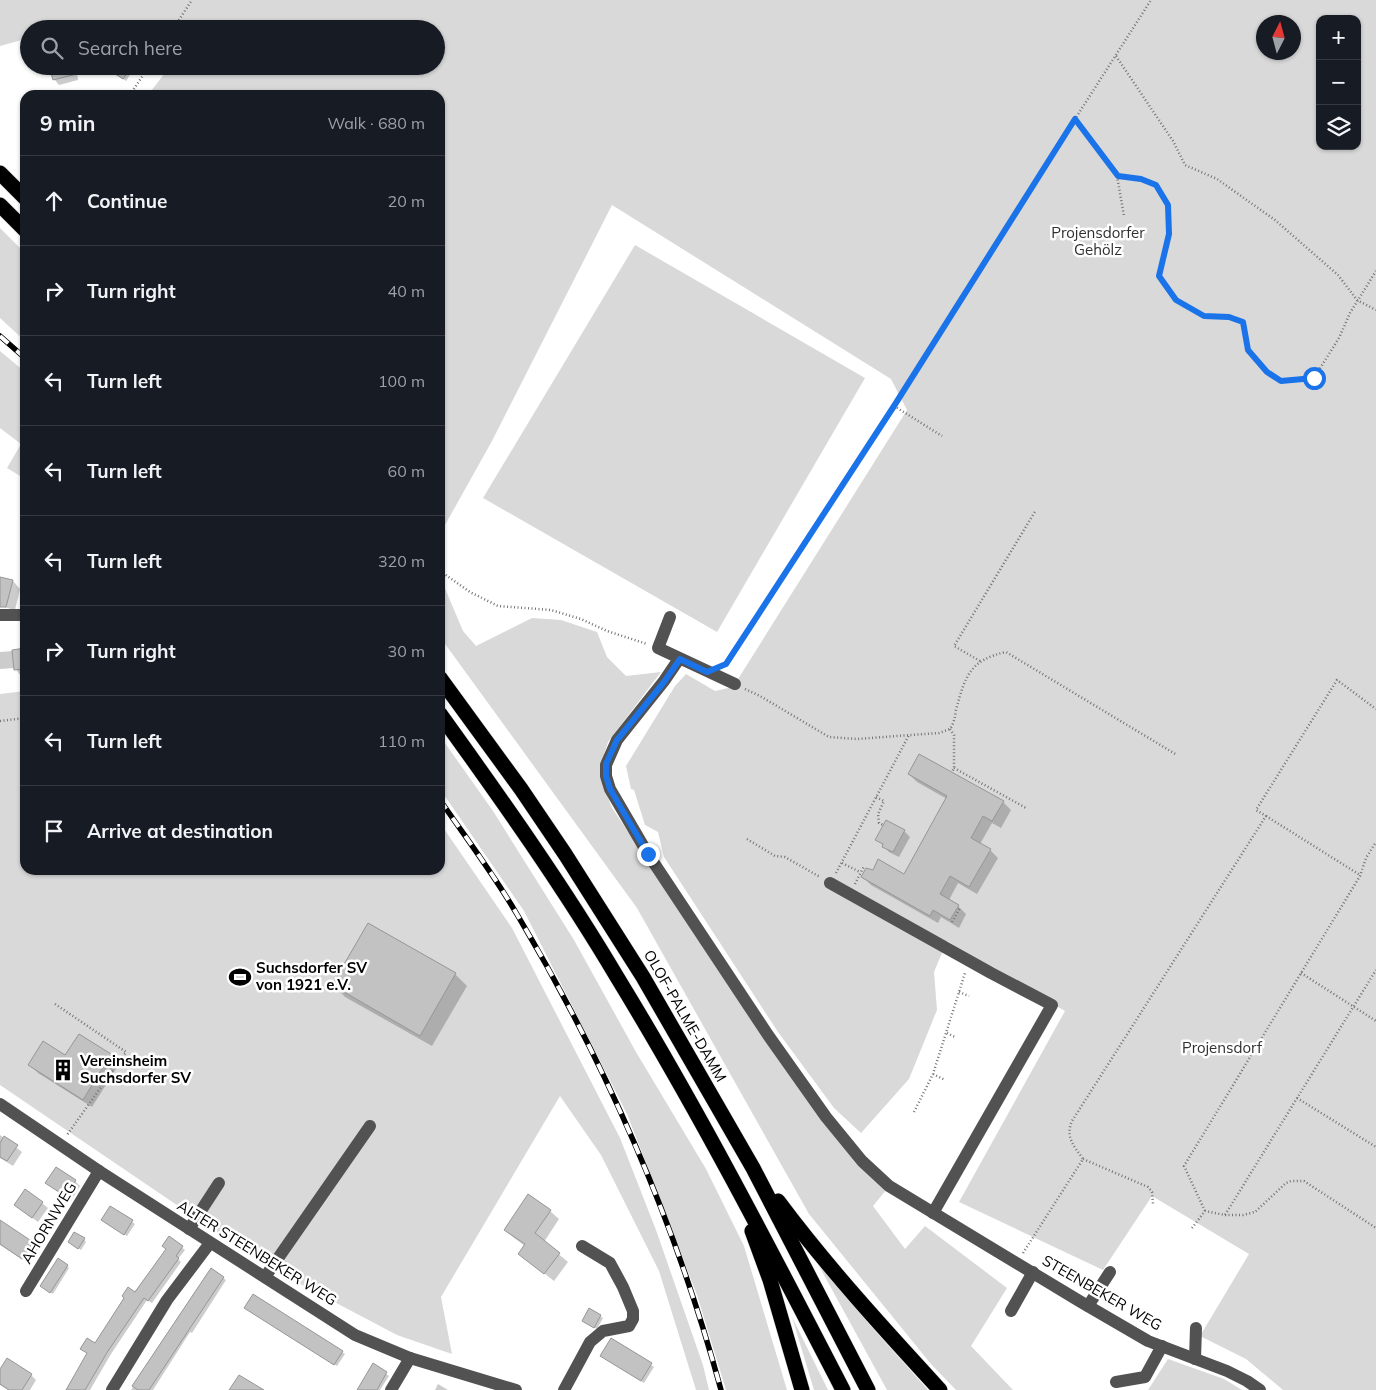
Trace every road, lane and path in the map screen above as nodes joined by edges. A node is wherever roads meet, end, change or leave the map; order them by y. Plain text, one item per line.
1 (192, 0) edge
2 (1151, 0) edge
3 (179, 20) edge
4 (1116, 56) junction
5 (143, 75) edge
6 (133, 90) edge
7 (1075, 119) junction
8 (0, 173) edge
9 (1118, 176) junction
10 (20, 193) edge
11 (0, 205) edge
12 (1124, 216) dead end
13 (20, 225) edge
14 (1376, 271) edge
15 (1357, 300) junction
16 (1376, 310) edge
17 (894, 406) junction
18 (942, 436) dead end
19 (1036, 510) dead end
20 (445, 574) edge
21 (0, 615) edge
22 (20, 615) edge
23 (670, 617) dead end
24 (658, 648) junction
25 (680, 659) junction
26 (980, 661) junction
27 (707, 672) junction
28 (735, 684) joint
29 (445, 685) edge
30 (1376, 710) edge
31 (20, 719) edge
32 (0, 721) edge
33 (445, 721) edge
34 (950, 729) junction
35 (909, 735) junction
36 (1177, 755) dead end
37 (954, 768) junction
38 (952, 772) dead end
39 (876, 797) junction
40 (1026, 808) dead end
41 (1266, 816) junction
42 (883, 825) dead end
43 (746, 839) dead end
44 (1376, 842) edge
45 (842, 862) junction
46 (864, 866) dead end
47 (860, 872) junction
48 (1360, 876) junction
49 (830, 883) junction
50 (849, 894) junction
51 (960, 908) dead end
52 (952, 922) dead end
53 (969, 960) junction
54 (1376, 970) edge
55 (1301, 973) junction
56 (959, 992) junction
57 (969, 996) dead end
58 (55, 1004) dead end
59 (1353, 1007) junction
60 (1376, 1021) edge
61 (947, 1033) junction
62 (956, 1037) dead end
63 (933, 1074) junction
64 (945, 1080) dead end
65 (1297, 1098) junction
66 (0, 1104) edge
67 (914, 1112) dead end
68 (370, 1126) dead end
69 (61, 1145) junction
70 (1376, 1147) edge
71 (1083, 1159) junction
72 (753, 1168) junction
73 (99, 1171) junction
74 (731, 1174) junction
75 (219, 1183) dead end
76 (1153, 1204) dead end
77 (1205, 1211) junction
78 (933, 1212) junction
79 (1225, 1215) junction
80 (1192, 1228) dead end
81 (1376, 1228) edge
82 (189, 1229) junction
83 (210, 1243) junction
84 (582, 1246) dead end
85 (1016, 1262) junction
86 (1033, 1272) junction
87 (1110, 1272) dead end
88 (265, 1277) junction
89 (26, 1291) dead end
90 (1088, 1306) junction
91 (1011, 1310) dead end
92 (1196, 1328) dead end
93 (1162, 1346) junction
94 (410, 1358) junction
95 (1195, 1359) junction
96 (1116, 1382) dead end
97 (112, 1390) edge
98 (391, 1390) edge
99 (516, 1390) edge
100 (564, 1390) edge
101 (802, 1390) edge
102 (843, 1390) edge
103 (868, 1390) edge
104 (940, 1390) edge
105 (1260, 1390) edge

1 - 3 path
2 - 4 path
4 - 7 path
4 - 15 path
5 - 6 path
7 - 9 path
7 - 17 path
8 - 10 highway
9 - 12 path
9 - 15 path
11 - 13 highway
14 - 15 path
15 - 16 path
17 - 18 path
17 - 27 path
19 - 26 path
20 - 24 path
21 - 22 street
23 - 24 street
24 - 25 street
25 - 27 street
25 - 78 street, STEENBEKER WEG
26 - 34 path
26 - 36 path
27 - 28 street
28 - 35 path
29 - 72 highway, OLOF-PALME-DAMM
30 - 41 path
31 - 32 path
33 - 74 highway
34 - 35 path
34 - 37 path
35 - 39 path
37 - 38 path
37 - 40 path
39 - 42 path
39 - 45 path
41 - 48 path
41 - 71 path
43 - 49 path
44 - 48 path
45 - 47 path
45 - 49 path
46 - 47 path
47 - 50 path
48 - 55 path
49 - 50 street
50 - 53 street
51 - 52 path
53 - 56 path
53 - 78 street
54 - 59 path
55 - 59 path
55 - 77 path
56 - 57 path
56 - 61 path
58 - 69 path
59 - 60 path
59 - 65 path
61 - 62 path
61 - 63 path
63 - 64 path
63 - 67 path
65 - 70 path
65 - 79 path
66 - 69 street, ALTER STEENBEKER WEG
68 - 88 street
69 - 73 street, ALTER STEENBEKER WEG
71 - 76 path
71 - 85 path
72 - 103 highway, OLOF-PALME-DAMM
72 - 104 highway
73 - 82 street, ALTER STEENBEKER WEG
73 - 89 street, AHORNWEG
74 - 101 highway
74 - 102 highway
75 - 82 street
77 - 79 path
77 - 80 path
78 - 85 street, STEENBEKER WEG
79 - 81 path
82 - 83 street, ALTER STEENBEKER WEG
83 - 88 street, ALTER STEENBEKER WEG
83 - 97 street
84 - 100 street
85 - 86 street, STEENBEKER WEG
86 - 90 street, STEENBEKER WEG
86 - 91 street
87 - 90 street
88 - 94 street, ALTER STEENBEKER WEG
90 - 93 street, STEENBEKER WEG
92 - 95 street
93 - 95 street, STEENBEKER WEG
93 - 96 street
94 - 98 street
94 - 99 street, ALTER STEENBEKER WEG
95 - 105 street, STEENBEKER WEG

